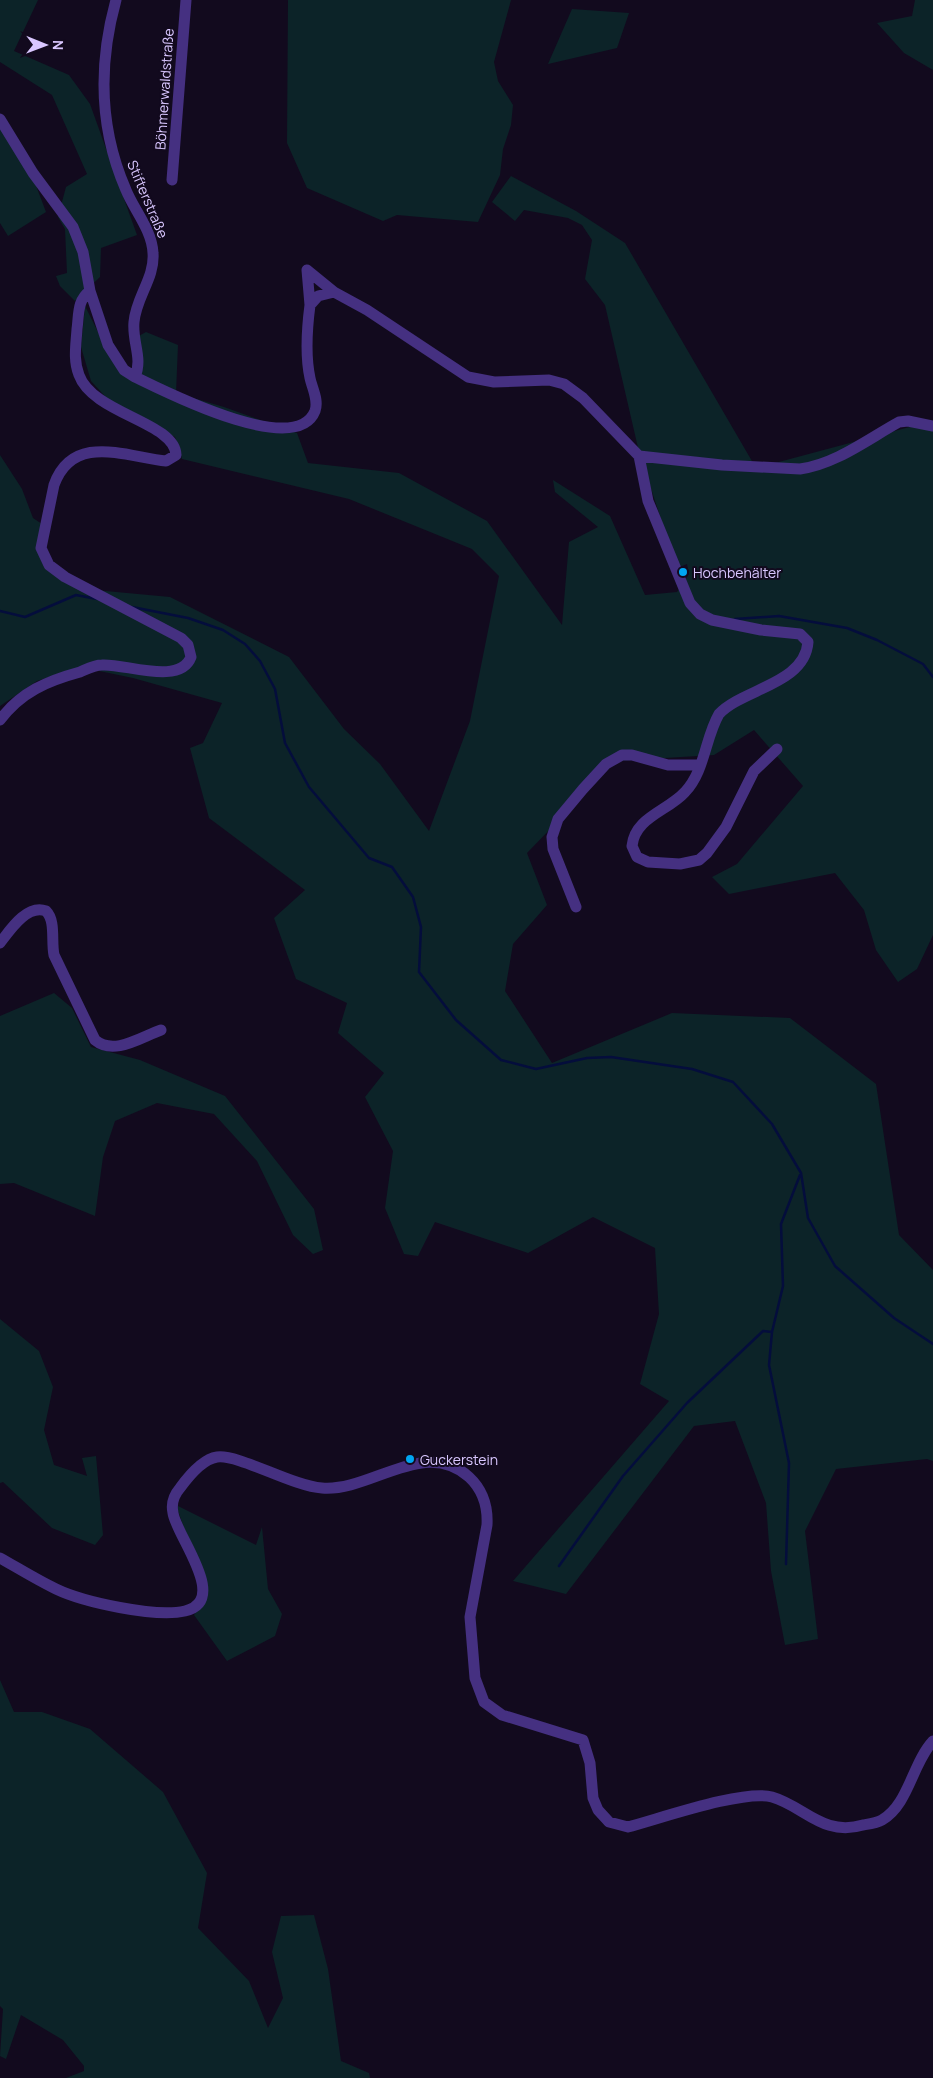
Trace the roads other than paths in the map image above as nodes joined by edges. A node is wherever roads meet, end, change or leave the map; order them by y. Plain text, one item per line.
1 (116, 0) edge
2 (186, 0) edge
3 (0, 119) edge
4 (172, 180) dead end
5 (90, 290) junction
6 (334, 292) junction
7 (310, 305) junction
8 (136, 377) junction
9 (933, 426) edge
10 (639, 456) junction
11 (0, 720) edge
12 (777, 749) dead end
13 (700, 765) junction
14 (576, 907) dead end
15 (0, 943) edge
16 (161, 1030) dead end
17 (0, 1558) edge
18 (933, 1741) edge

1 - 8 street, Stifterstraße
2 - 4 street, Böhmerwaldstraße
3 - 5 street
5 - 8 street
5 - 11 street
6 - 7 street
6 - 7 street
6 - 10 street
7 - 8 street
9 - 10 street
10 - 13 street
12 - 13 street
13 - 14 street
15 - 16 street
17 - 18 street

